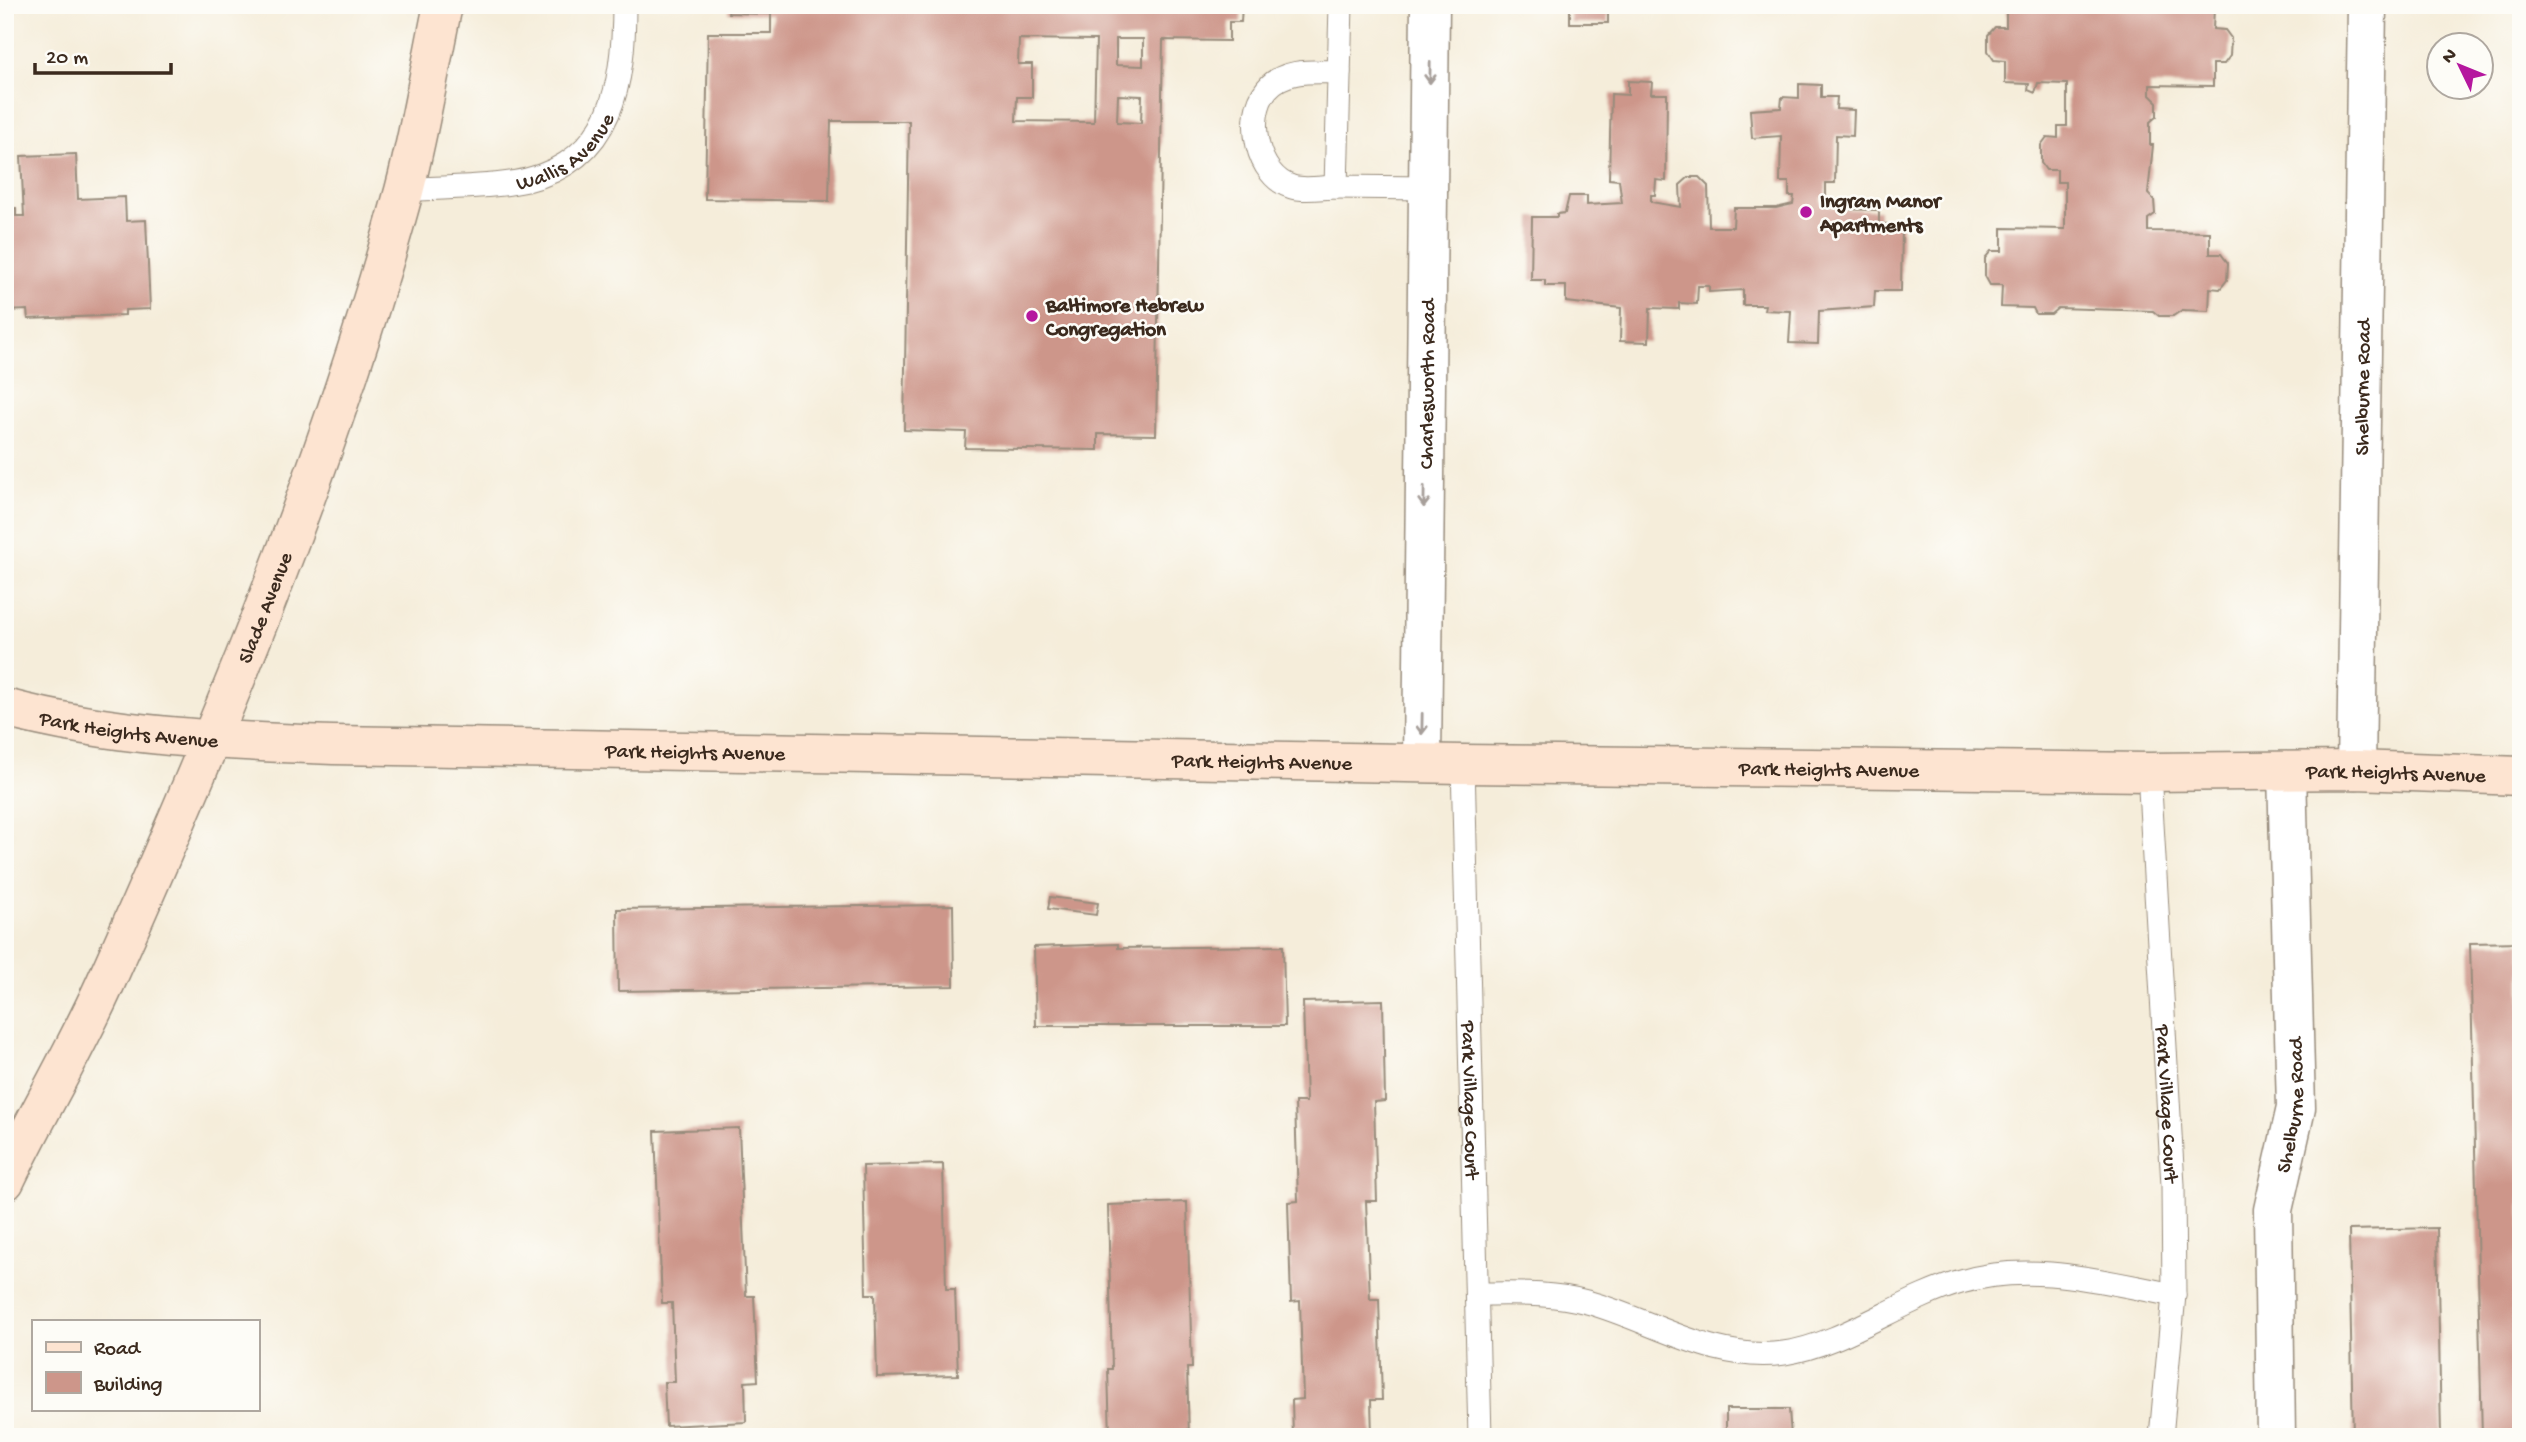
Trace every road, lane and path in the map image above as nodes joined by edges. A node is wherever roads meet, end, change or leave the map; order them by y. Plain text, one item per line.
1 (443, 5) edge
2 (624, 5) edge
3 (1341, 5) edge
4 (1430, 5) edge
5 (2367, 5) edge
6 (1339, 72) junction
7 (1336, 187) junction
8 (1429, 188) junction
9 (404, 190) junction
10 (5, 708) edge
11 (211, 740) junction
12 (1422, 762) junction
13 (1463, 764) junction
14 (2356, 770) junction
15 (2148, 772) junction
16 (2287, 772) junction
17 (2521, 776) edge
18 (5, 1181) edge
19 (1476, 1294) junction
20 (2174, 1295) junction
21 (1480, 1437) edge
22 (2161, 1437) edge
23 (2276, 1437) edge

1 - 9 main road, Slade Avenue
2 - 9 lane, Wallis Avenue
3 - 6 lane
4 -> 8 street, Charlesworth Road
5 - 14 street, Shelburne Road
6 - 7 lane
6 - 7 lane
7 - 8 lane
8 -> 12 street, Charlesworth Road
9 - 11 main road, Slade Avenue
10 - 11 main road, Park Heights Avenue
11 - 12 main road, Park Heights Avenue
11 - 18 main road, Slade Avenue
12 - 13 main road, Park Heights Avenue
13 - 15 main road, Park Heights Avenue
13 - 19 lane, Park Village Court
14 - 16 main road, Park Heights Avenue
14 - 17 main road, Park Heights Avenue
15 - 16 main road, Park Heights Avenue
15 - 20 lane, Park Village Court
16 - 23 street, Shelburne Road
19 - 20 lane
19 - 21 lane, Park Village Court
20 - 22 lane, Park Village Court

